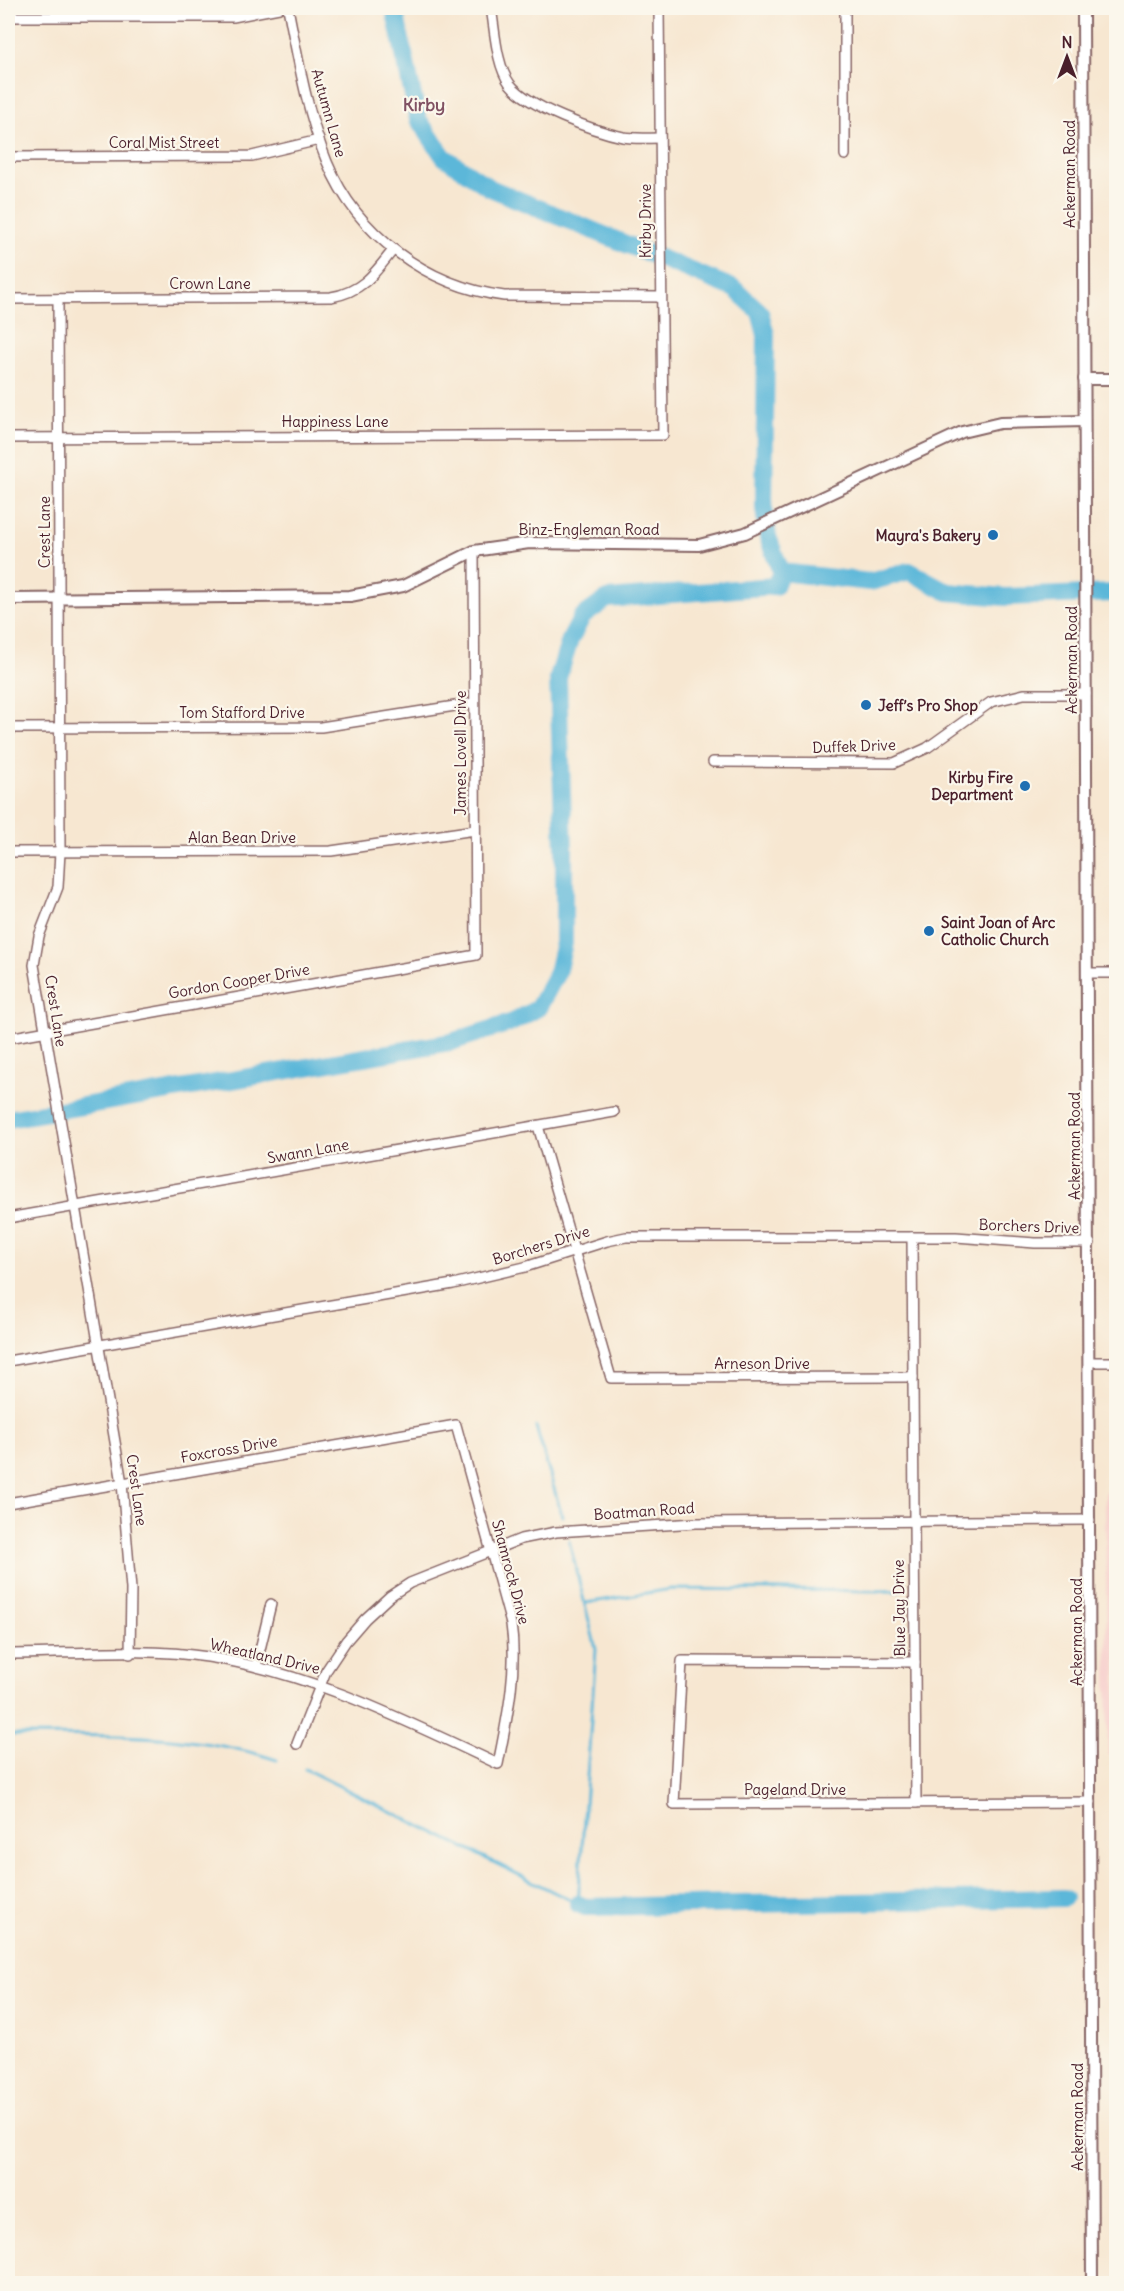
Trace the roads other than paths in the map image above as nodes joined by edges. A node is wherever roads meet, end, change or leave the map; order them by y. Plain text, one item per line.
1 (279, 8) edge
2 (288, 8) edge
3 (491, 8) edge
4 (659, 8) edge
5 (845, 8) edge
6 (1083, 8) edge
7 (8, 17) edge
8 (660, 138) junction
9 (318, 140) junction
10 (845, 155) dead end
11 (8, 158) edge
12 (393, 250) junction
13 (661, 292) junction
14 (8, 299) edge
15 (58, 299) junction
16 (1084, 379) junction
17 (1116, 379) edge
18 (1084, 422) junction
19 (663, 435) joint
20 (8, 438) edge
21 (59, 438) junction
22 (474, 551) junction
23 (8, 599) edge
24 (59, 599) junction
25 (1086, 694) junction
26 (474, 703) junction
27 (8, 728) edge
28 (58, 728) junction
29 (713, 762) dead end
30 (475, 830) junction
31 (8, 852) edge
32 (60, 852) junction
33 (476, 954) joint
34 (1087, 973) junction
35 (1116, 973) edge
36 (44, 1031) junction
37 (8, 1038) edge
38 (614, 1112) dead end
39 (538, 1126) junction
40 (74, 1206) junction
41 (8, 1218) edge
42 (912, 1237) junction
43 (1090, 1243) junction
44 (575, 1252) junction
45 (96, 1345) junction
46 (8, 1361) edge
47 (1089, 1362) junction
48 (1116, 1362) edge
49 (913, 1377) junction
50 (456, 1425) joint
51 (122, 1483) junction
52 (8, 1503) edge
53 (913, 1520) junction
54 (1090, 1520) junction
55 (490, 1551) junction
56 (271, 1604) dead end
57 (8, 1654) edge
58 (130, 1654) junction
59 (915, 1662) junction
60 (256, 1666) junction
61 (321, 1684) junction
62 (297, 1744) dead end
63 (498, 1764) joint
64 (1091, 1802) junction
65 (916, 1803) junction
66 (1092, 2283) edge

1 - 7 street
2 - 9 street, Autumn Lane
3 - 8 street
4 - 8 street, Kirby Drive
5 - 10 street
6 - 16 street, Ackerman Road
8 - 13 street, Kirby Drive
9 - 11 street, Coral Mist Street
9 - 12 street, Autumn Lane
12 - 13 street, Autumn Lane
12 - 15 street, Crown Lane
13 - 19 street, Kirby Drive
14 - 15 street, Crown Lane
15 - 21 street, Crest Lane
16 - 17 street
16 - 18 street, Ackerman Road
18 - 22 street, Binz-Engleman Road
18 - 25 street, Ackerman Road
19 - 21 street, Happiness Lane
20 - 21 street, Happiness Lane
21 - 24 street, Crest Lane
22 - 24 street, Binz-Engleman Road
22 - 26 street, James Lovell Drive
23 - 24 street, Binz-Engleman Road
24 - 28 street, Crest Lane
25 - 29 street, Duffek Drive
25 - 34 street, Ackerman Road
26 - 28 street, Tom Stafford Drive
26 - 30 street, James Lovell Drive
27 - 28 street, Tom Stafford Drive
28 - 32 street, Crest Lane
30 - 32 street, Alan Bean Drive
30 - 33 street, James Lovell Drive
31 - 32 street, Alan Bean Drive
32 - 36 street, Crest Lane
33 - 36 street, Gordon Cooper Drive
34 - 35 street
34 - 43 street, Ackerman Road
36 - 37 street, Gordon Cooper Drive
36 - 40 street, Crest Lane
38 - 39 street, Swann Lane
39 - 40 street, Swann Lane
39 - 44 street
40 - 41 street, Swann Lane
40 - 45 street, Crest Lane
42 - 43 street, Borchers Drive
42 - 44 street, Borchers Drive
42 - 49 street, Blue Jay Drive
43 - 47 street, Ackerman Road
44 - 45 street, Borchers Drive
44 - 49 street, Arneson Drive
45 - 46 street, Borchers Drive
45 - 51 street, Crest Lane
47 - 48 street
47 - 54 street, Ackerman Road
49 - 53 street, Blue Jay Drive
50 - 51 street, Foxcross Drive
50 - 55 street, Shamrock Drive
51 - 52 street, Foxcross Drive
51 - 58 street, Crest Lane
53 - 54 street, Boatman Road
53 - 55 street, Boatman Road
53 - 59 street, Blue Jay Drive
54 - 64 street, Ackerman Road
55 - 61 street, Boatman Road
55 - 63 street, Shamrock Drive
56 - 60 street
57 - 58 street, Wheatland Drive
58 - 60 street, Wheatland Drive
59 - 65 street, Blue Jay Drive
59 - 65 street, Pageland Drive
60 - 61 street, Wheatland Drive
61 - 62 street, Boatman Road
61 - 63 street, Wheatland Drive
64 - 65 street
64 - 66 street, Ackerman Road

